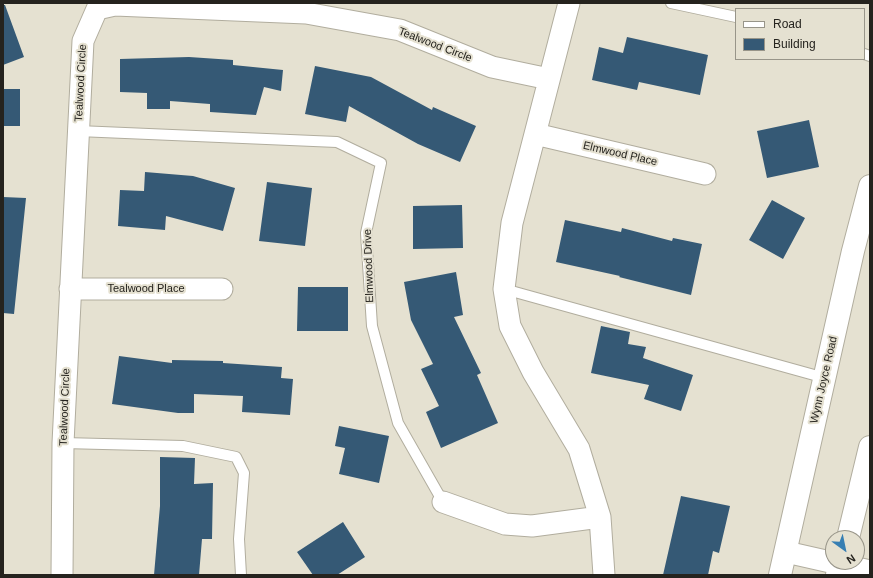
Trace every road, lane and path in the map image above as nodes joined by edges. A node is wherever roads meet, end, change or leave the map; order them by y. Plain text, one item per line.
1 (569, 3) edge
2 (670, 3) edge
3 (735, 17) edge
4 (550, 79) junction
5 (78, 131) junction
6 (535, 134) junction
7 (705, 174) dead end
8 (870, 186) edge
9 (70, 289) junction
10 (222, 289) dead end
11 (504, 289) junction
12 (825, 378) junction
13 (63, 443) junction
14 (870, 448) edge
15 (444, 502) joint
16 (600, 517) junction
17 (850, 530) edge
18 (786, 552) junction
19 (825, 563) edge
20 (62, 575) edge
21 (241, 575) edge
22 (604, 575) edge
23 (780, 575) edge

1 - 4 street
2 - 3 lane
4 - 5 street, Tealwood Circle
4 - 6 street
5 - 9 street, Tealwood Circle
5 - 15 lane, Elmwood Drive
6 - 7 street, Elmwood Place
6 - 11 street
8 - 12 main road, Wynn Joyce Road
9 - 10 street, Tealwood Place
9 - 13 street, Tealwood Circle
11 - 12 lane
11 - 16 street
12 - 18 main road, Wynn Joyce Road
13 - 20 street, Tealwood Circle
13 - 21 lane
14 - 17 main road
15 - 16 street, Elmwood Drive
16 - 22 street
18 - 19 street
18 - 23 main road, Wynn Joyce Road

